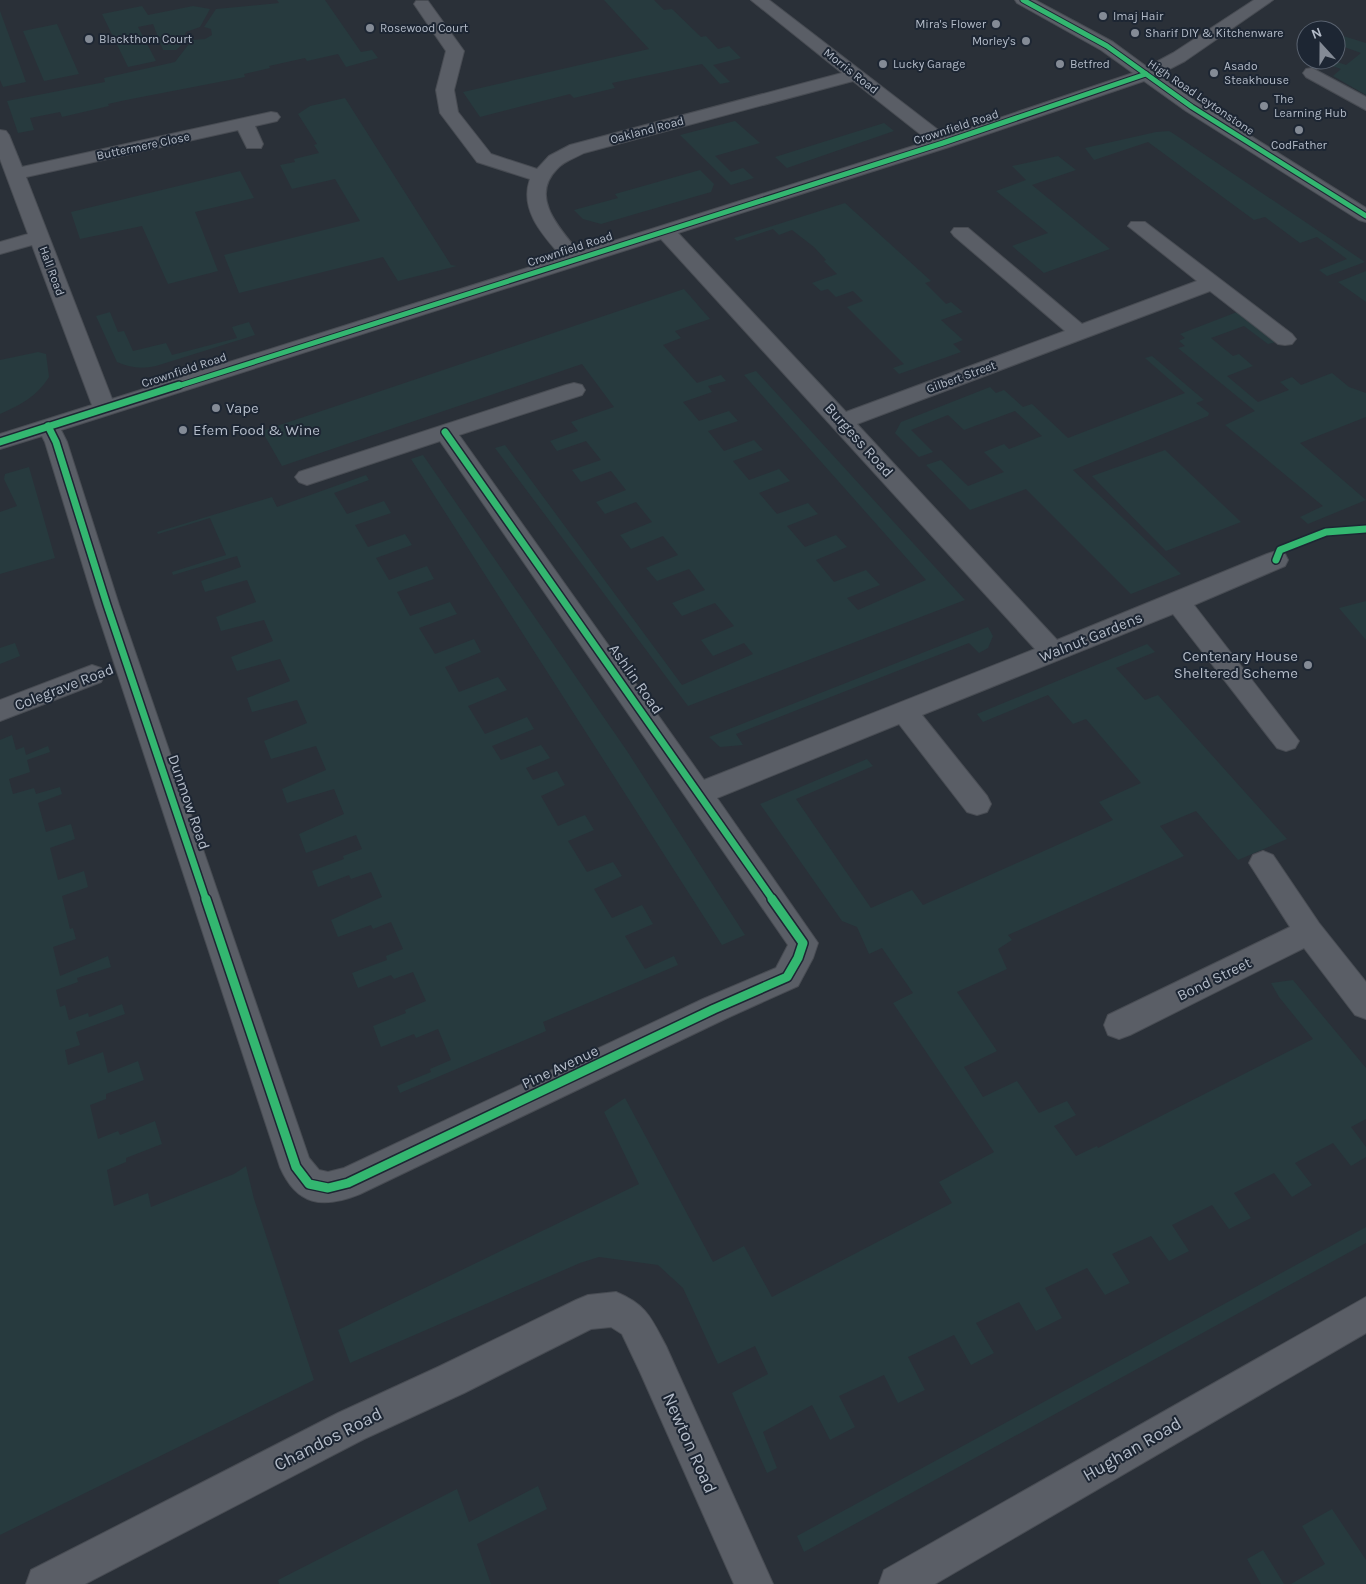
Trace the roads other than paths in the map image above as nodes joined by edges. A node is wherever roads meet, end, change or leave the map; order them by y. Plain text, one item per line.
1 (759, 0) edge
2 (1023, 0) edge
3 (1265, 0) edge
4 (422, 4) dead end
5 (1312, 73) dead end
6 (856, 74) junction
7 (1146, 74) junction
8 (1366, 105) edge
9 (271, 117) dead end
10 (244, 124) junction
11 (0, 135) edge
12 (943, 143) junction
13 (254, 144) dead end
14 (15, 174) junction
15 (540, 176) junction
16 (1366, 216) edge
17 (1138, 226) dead end
18 (664, 230) junction
19 (961, 232) dead end
20 (40, 237) junction
21 (0, 248) edge
22 (576, 258) junction
23 (1212, 283) junction
24 (1080, 333) junction
25 (1285, 339) dead end
26 (574, 390) dead end
27 (104, 407) junction
28 (841, 422) junction
29 (48, 426) junction
30 (445, 432) junction
31 (0, 442) edge
32 (307, 477) dead end
33 (1276, 560) dead end
34 (1178, 602) junction
35 (1053, 652) junction
36 (92, 675) dead end
37 (0, 711) edge
38 (904, 711) junction
39 (1286, 741) dead end
40 (699, 794) junction
41 (977, 804) dead end
42 (1263, 863) dead end
43 (1309, 932) junction
44 (803, 943) joint
45 (1366, 1005) edge
46 (1120, 1025) dead end
47 (308, 1184) joint
48 (616, 1309) joint
49 (1366, 1314) edge
50 (45, 1584) edge
51 (754, 1584) edge
52 (898, 1584) edge

1 - 6 street, Morris Road
2 - 7 street, High Road Leytonstone
3 - 7 street, Crownfield Road
4 - 15 street
5 - 8 street
6 - 12 street, Morris Road
6 - 15 street, Oakland Road
7 - 12 street, Crownfield Road
7 - 16 street, High Road Leytonstone
9 - 10 street, Buttermere Close
10 - 13 street
10 - 14 street, Buttermere Close
11 - 14 street, Hall Road
12 - 18 street, Crownfield Road
14 - 20 street, Hall Road
15 - 22 street
17 - 23 street
18 - 22 street, Crownfield Road
18 - 28 street, Burgess Road
19 - 24 street
20 - 21 street
20 - 27 street, Hall Road
22 - 27 street, Crownfield Road
23 - 24 street, Gilbert Street
23 - 25 street
24 - 28 street, Gilbert Street
26 - 30 street
27 - 29 street, Crownfield Road
28 - 35 street, Burgess Road
29 - 31 street, Crownfield Road
29 - 47 street, Dunmow Road
30 - 32 street
30 - 40 street, Ashlin Road
33 - 34 street, Walnut Gardens
34 - 35 street, Walnut Gardens
34 - 39 street
35 - 38 street, Walnut Gardens
36 - 37 street, Colegrave Road
38 - 40 street, Walnut Gardens
38 - 41 street
40 - 44 street, Ashlin Road
42 - 43 street
43 - 45 street
43 - 46 street, Bond Street
44 - 47 street, Pine Avenue
48 - 50 street, Chandos Road
48 - 51 street, Newton Road
49 - 52 street, Hughan Road

